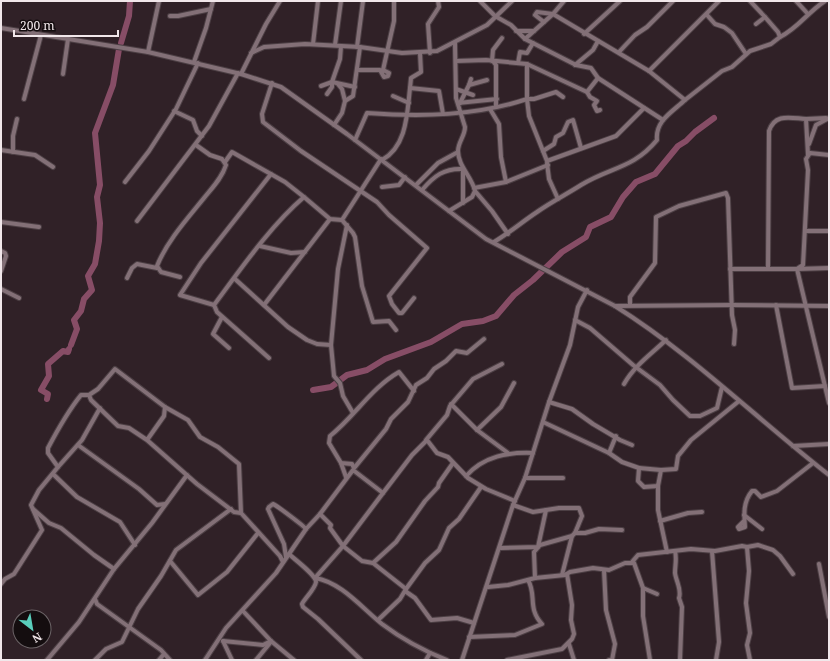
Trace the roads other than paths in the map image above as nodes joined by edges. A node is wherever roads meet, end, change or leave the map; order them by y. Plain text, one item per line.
1 (159, 1) edge
2 (213, 1) edge
3 (280, 1) edge
4 (318, 1) edge
5 (341, 1) edge
6 (363, 1) edge
7 (394, 1) edge
8 (438, 1) edge
9 (480, 1) edge
10 (512, 1) edge
11 (564, 1) edge
12 (620, 1) edge
13 (673, 1) edge
14 (719, 1) edge
15 (750, 1) edge
16 (796, 1) edge
17 (825, 1) edge
18 (211, 9) junction
19 (553, 14) junction
20 (808, 14) junction
21 (707, 15) junction
22 (170, 16) dead end
23 (495, 16) junction
24 (765, 17) junction
25 (544, 22) junction
26 (756, 24) dead end
27 (1, 28) edge
28 (516, 31) junction
29 (535, 31) junction
30 (584, 34) junction
31 (41, 35) junction
32 (780, 37) junction
33 (502, 38) dead end
34 (68, 39) junction
35 (525, 39) junction
36 (598, 41) junction
37 (455, 43) junction
38 (533, 43) junction
39 (313, 44) junction
40 (335, 45) junction
41 (341, 46) junction
42 (358, 47) junction
43 (148, 52) junction
44 (387, 52) junction
45 (396, 52) junction
46 (619, 52) junction
47 (251, 53) junction
48 (420, 53) junction
49 (430, 53) junction
50 (746, 54) junction
51 (585, 56) junction
52 (386, 57) junction
53 (456, 61) junction
54 (493, 61) junction
55 (196, 63) junction
56 (518, 64) junction
57 (527, 64) junction
58 (575, 65) junction
59 (584, 67) junction
60 (357, 70) junction
61 (649, 71) junction
62 (240, 73) junction
63 (63, 74) dead end
64 (598, 78) junction
65 (471, 79) dead end
66 (488, 80) dead end
67 (332, 82) junction
68 (272, 83) junction
69 (338, 84) junction
70 (470, 85) junction
71 (321, 86) dead end
72 (355, 87) junction
73 (410, 88) junction
74 (456, 89) junction
75 (465, 92) junction
76 (587, 92) junction
77 (326, 94) dead end
78 (473, 95) dead end
79 (410, 97) junction
80 (563, 97) dead end
81 (24, 99) dead end
82 (497, 99) junction
83 (527, 99) junction
84 (685, 100) junction
85 (345, 101) junction
86 (459, 102) junction
87 (409, 103) junction
88 (496, 106) junction
89 (644, 108) junction
90 (490, 109) junction
91 (600, 110) dead end
92 (174, 111) junction
93 (460, 112) junction
94 (443, 114) junction
95 (407, 116) junction
96 (829, 118) edge
97 (17, 119) dead end
98 (806, 119) junction
99 (663, 120) junction
100 (334, 125) junction
101 (202, 136) junction
102 (355, 140) junction
103 (196, 145) junction
104 (808, 146) junction
105 (581, 148) junction
106 (1, 150) edge
107 (543, 151) junction
108 (13, 152) junction
109 (458, 152) junction
110 (808, 155) junction
111 (829, 155) edge
112 (382, 160) junction
113 (226, 162) junction
114 (547, 163) junction
115 (53, 166) dead end
116 (463, 169) junction
117 (271, 174) junction
118 (405, 177) junction
119 (125, 182) dead end
120 (506, 182) junction
121 (416, 185) junction
122 (382, 187) dead end
123 (361, 189) junction
124 (422, 190) junction
125 (474, 190) junction
126 (304, 197) junction
127 (558, 199) junction
128 (463, 203) junction
129 (449, 211) junction
130 (330, 219) junction
131 (342, 220) junction
132 (137, 221) dead end
133 (1, 222) edge
134 (346, 225) junction
135 (39, 227) dead end
136 (805, 231) junction
137 (829, 231) edge
138 (508, 234) junction
139 (494, 242) junction
140 (260, 246) junction
141 (1, 251) edge
142 (305, 252) junction
143 (157, 268) junction
144 (829, 268) edge
145 (730, 269) junction
146 (768, 269) junction
147 (797, 269) junction
148 (1, 271) edge
149 (180, 277) dead end
150 (127, 278) dead end
151 (235, 279) junction
152 (1, 289) edge
153 (587, 290) junction
154 (19, 298) dead end
155 (414, 298) dead end
156 (732, 304) junction
157 (264, 305) junction
158 (630, 305) junction
159 (776, 305) junction
160 (214, 306) junction
161 (615, 306) junction
162 (805, 306) junction
163 (829, 306) edge
164 (222, 316) junction
165 (575, 320) junction
166 (396, 330) dead end
167 (484, 339) dead end
168 (666, 340) junction
169 (734, 344) dead end
170 (331, 345) junction
171 (229, 348) dead end
172 (269, 358) dead end
173 (502, 364) dead end
174 (636, 366) junction
175 (514, 383) dead end
176 (624, 384) dead end
177 (825, 386) junction
178 (722, 387) junction
179 (414, 391) junction
180 (89, 395) junction
181 (739, 401) junction
182 (549, 402) junction
183 (829, 403) edge
184 (451, 404) junction
185 (165, 406) junction
186 (100, 408) junction
187 (352, 413) junction
188 (543, 422) junction
189 (477, 430) junction
190 (616, 436) junction
191 (147, 440) junction
192 (426, 440) junction
193 (829, 444) edge
194 (78, 445) junction
195 (632, 445) dead end
196 (792, 446) junction
197 (508, 453) junction
198 (533, 453) junction
199 (609, 453) junction
200 (813, 462) junction
201 (341, 463) junction
202 (453, 463) junction
203 (58, 467) junction
204 (639, 468) junction
205 (354, 469) junction
206 (660, 470) junction
207 (53, 474) junction
208 (187, 475) junction
209 (829, 475) edge
210 (466, 476) junction
211 (346, 477) junction
212 (525, 478) junction
213 (563, 478) dead end
214 (658, 485) junction
215 (481, 487) junction
216 (382, 493) junction
217 (514, 503) junction
218 (165, 504) junction
219 (156, 505) junction
220 (32, 508) junction
221 (231, 509) junction
222 (546, 510) junction
223 (158, 512) junction
224 (702, 512) dead end
225 (241, 513) junction
226 (320, 514) junction
227 (744, 514) junction
228 (660, 521) junction
229 (744, 521) dead end
230 (306, 529) junction
231 (762, 529) dead end
232 (622, 530) dead end
233 (258, 532) junction
234 (573, 534) junction
235 (134, 545) junction
236 (343, 546) junction
237 (538, 547) junction
238 (747, 547) junction
239 (500, 548) junction
240 (675, 551) junction
241 (712, 551) junction
242 (667, 552) junction
243 (288, 556) junction
244 (170, 561) junction
245 (283, 562) junction
246 (632, 562) junction
247 (373, 563) junction
248 (819, 564) dead end
249 (114, 569) junction
250 (604, 570) junction
251 (567, 574) junction
252 (793, 574) dead end
253 (562, 575) junction
254 (315, 578) junction
255 (536, 578) junction
256 (528, 580) junction
257 (1, 584) edge
258 (488, 587) junction
259 (643, 588) junction
260 (405, 590) junction
261 (657, 594) dead end
262 (95, 599) junction
263 (97, 604) junction
264 (828, 604) edge
265 (89, 606) junction
266 (243, 611) junction
267 (829, 616) edge
268 (378, 620) junction
269 (474, 623) junction
270 (129, 627) junction
271 (469, 637) junction
272 (221, 640) junction
273 (271, 641) junction
274 (568, 644) junction
275 (430, 653) junction
276 (164, 654) junction
277 (47, 660) edge
278 (95, 660) edge
279 (159, 660) edge
280 (170, 660) edge
281 (205, 660) edge
282 (232, 660) edge
283 (256, 660) edge
284 (294, 660) edge
285 (361, 660) edge
286 (426, 660) edge
287 (447, 660) edge
288 (462, 660) edge
289 (507, 660) edge
290 (574, 660) edge
291 (609, 660) edge
292 (650, 660) edge
293 (680, 660) edge
294 (716, 660) edge
295 (750, 660) edge

1 - 43 street
2 - 18 street
3 - 47 street
4 - 39 street
5 - 40 street
6 - 42 street
7 - 44 street
8 - 49 street
9 - 23 street
10 - 23 street
11 - 19 street
12 - 30 street
13 - 46 street
14 - 21 street
15 - 24 street
16 - 20 street
17 - 20 street
18 - 22 street
18 - 55 street
19 - 25 street
19 - 25 street
19 - 30 street
20 - 32 street
21 - 50 street
21 - 61 street
23 - 28 street
23 - 37 street
24 - 26 street
24 - 32 street
25 - 29 street
27 - 31 street
28 - 29 street
28 - 35 street
29 - 35 street
30 - 36 street
31 - 34 street
31 - 81 street
32 - 50 street
33 - 54 street
34 - 43 street
34 - 63 street
35 - 38 street
36 - 46 street
36 - 51 street
37 - 49 street
37 - 53 street
38 - 56 street
38 - 58 street
39 - 40 street
39 - 47 street
40 - 41 street
41 - 42 street
41 - 67 street
42 - 44 street
42 - 60 street
43 - 55 street
44 - 45 street
44 - 52 street
45 - 48 street
45 - 52 street
46 - 61 street
47 - 62 street
48 - 49 street
48 - 73 street
50 - 84 street
51 - 58 street
51 - 59 street
52 - 60 street
53 - 54 street
53 - 74 street
54 - 56 street
54 - 82 street
55 - 62 street
55 - 92 street
56 - 57 street
57 - 76 street
57 - 83 street
58 - 59 street
59 - 64 street
60 - 72 street
61 - 84 street
62 - 68 street
62 - 101 street
64 - 76 street
64 - 89 street
65 - 70 street
66 - 70 street
67 - 69 street
67 - 71 street
67 - 77 street
68 - 100 street
68 - 123 street
69 - 72 street
69 - 85 street
70 - 75 street
72 - 85 street
73 - 79 street
73 - 94 street
74 - 75 street
74 - 86 street
75 - 78 street
75 - 86 street
76 - 91 street
79 - 87 street
79 - 87 street
80 - 83 street
82 - 86 street
82 - 88 street
83 - 88 street
83 - 107 street
84 - 99 street
85 - 100 street
86 - 93 street
87 - 95 street
88 - 90 street
89 - 99 street
89 - 105 street
90 - 93 street
90 - 120 street
92 - 101 street
92 - 119 street
93 - 94 street
93 - 109 street
94 - 95 street
95 - 102 street
95 - 112 street
96 - 98 street
96 - 104 street
97 - 108 street
98 - 104 street
98 - 146 street
99 - 127 street
100 - 102 street
101 - 103 street
102 - 112 street
103 - 113 street
103 - 132 street
104 - 110 street
105 - 107 street
105 - 114 street
106 - 108 street
107 - 114 street
108 - 115 street
109 - 116 street
109 - 121 street
110 - 111 street
110 - 136 street
112 - 118 street
112 - 123 street
113 - 117 street
113 - 143 street
114 - 120 street
114 - 127 street
116 - 124 street
116 - 125 street
116 - 128 street
117 - 126 street
117 - 160 street
118 - 121 street
118 - 122 street
120 - 125 street
121 - 124 street
123 - 131 street
123 - 155 street
124 - 129 street
125 - 128 street
125 - 138 street
126 - 130 street
126 - 140 street
127 - 138 street
128 - 129 street
129 - 139 street
130 - 131 street
130 - 142 street
131 - 134 street
133 - 135 street
134 - 166 street
134 - 170 street
136 - 137 street
136 - 147 street
138 - 139 street
139 - 153 street
140 - 142 street
140 - 151 street
141 - 148 street
142 - 157 street
143 - 149 street
143 - 150 street
144 - 147 street
145 - 146 street
145 - 156 street
145 - 158 street
146 - 147 street
147 - 162 street
151 - 157 street
151 - 160 street
152 - 154 street
153 - 161 street
153 - 165 street
156 - 158 street
156 - 159 street
156 - 169 street
157 - 170 street
158 - 161 street
159 - 162 street
159 - 177 street
160 - 164 street
161 - 168 street
162 - 163 street
162 - 177 street
164 - 171 street
164 - 172 street
165 - 174 street
165 - 182 street
167 - 179 street
168 - 174 street
168 - 178 street
170 - 187 street
173 - 184 street
174 - 176 street
174 - 178 street
175 - 189 street
177 - 183 street
178 - 181 street
179 - 187 street
179 - 205 street
180 - 185 street
180 - 186 street
180 - 203 street
181 - 196 street
181 - 206 street
182 - 188 street
182 - 190 street
184 - 189 street
184 - 192 street
185 - 191 street
185 - 225 street
186 - 191 street
186 - 194 street
187 - 201 street
188 - 198 street
188 - 199 street
189 - 197 street
190 - 195 street
190 - 199 street
191 - 208 street
192 - 202 street
192 - 216 street
193 - 196 street
194 - 203 street
194 - 219 street
196 - 200 street
197 - 198 street
197 - 210 street
198 - 212 street
199 - 204 street
200 - 209 street
200 - 227 street
201 - 205 street
201 - 211 street
202 - 210 street
202 - 247 street
203 - 207 street
204 - 206 street
204 - 214 street
205 - 211 street
205 - 216 street
206 - 214 street
207 - 220 street
207 - 235 street
208 - 218 street
208 - 221 street
210 - 215 street
211 - 226 street
212 - 213 street
212 - 217 street
214 - 228 street
215 - 217 street
215 - 260 street
216 - 236 street
217 - 222 street
217 - 239 street
218 - 219 street
218 - 223 street
219 - 223 street
220 - 249 street
220 - 257 street
221 - 225 street
221 - 244 street
222 - 234 street
222 - 237 street
223 - 235 street
224 - 228 street
225 - 233 street
226 - 230 street
226 - 236 street
227 - 229 street
227 - 231 street
228 - 242 street
230 - 243 street
230 - 243 street
232 - 234 street
233 - 244 street
233 - 245 street
234 - 237 street
234 - 253 street
235 - 249 street
236 - 247 street
236 - 254 street
237 - 239 street
237 - 255 street
238 - 241 street
238 - 252 street
238 - 295 street
239 - 258 street
240 - 241 street
240 - 242 street
240 - 293 street
241 - 294 street
242 - 246 street
243 - 245 street
243 - 254 street
244 - 270 street
245 - 266 street
246 - 250 street
246 - 259 street
247 - 260 street
248 - 264 street
249 - 262 street
250 - 251 street
250 - 291 street
251 - 253 street
251 - 274 street
253 - 255 street
254 - 268 street
254 - 285 street
255 - 256 street
256 - 258 street
256 - 271 street
258 - 269 street
259 - 261 street
259 - 292 street
260 - 268 street
260 - 269 street
262 - 263 street
262 - 265 street
263 - 265 street
263 - 270 street
264 - 267 street
265 - 277 street
266 - 272 street
266 - 273 street
268 - 275 street
269 - 271 street
270 - 276 street
270 - 278 street
271 - 288 street
272 - 273 street
272 - 281 street
272 - 282 street
273 - 283 street
273 - 284 street
274 - 289 street
274 - 290 street
275 - 286 street
275 - 287 street
276 - 279 street
276 - 280 street

